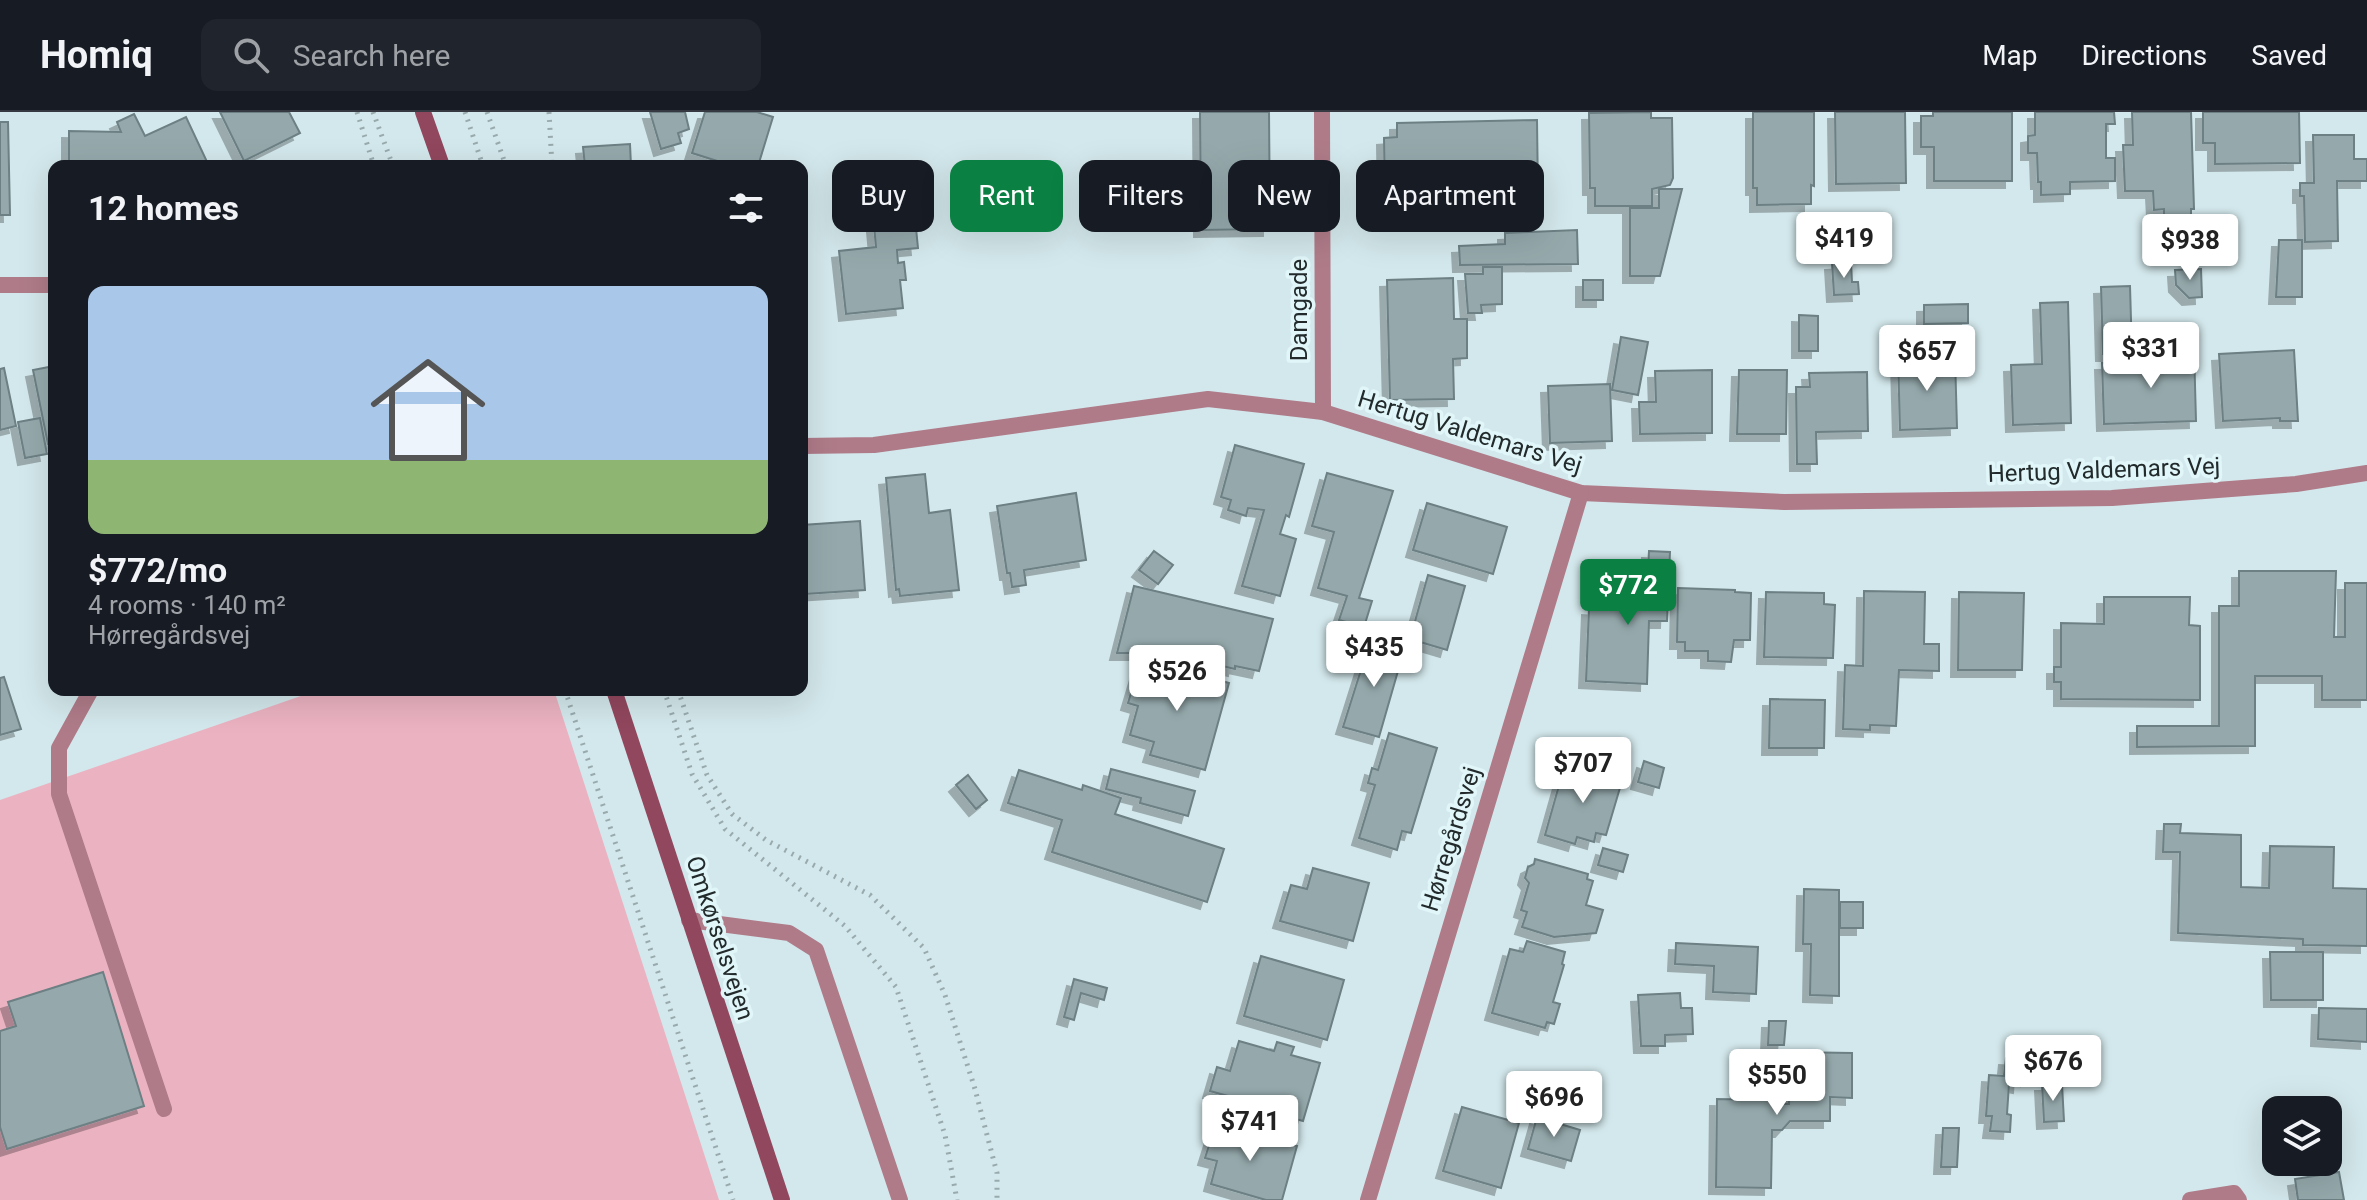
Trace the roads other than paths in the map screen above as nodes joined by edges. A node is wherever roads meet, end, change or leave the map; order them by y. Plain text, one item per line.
1 (423, 112) edge
2 (1322, 112) edge
3 (440, 160) edge
4 (0, 285) edge
5 (48, 285) edge
6 (1323, 412) junction
7 (808, 446) edge
8 (2367, 473) edge
9 (1581, 493) junction
10 (88, 696) edge
11 (616, 696) edge
12 (689, 920) junction
13 (164, 1109) dead end
14 (782, 1200) edge
15 (900, 1200) edge
16 (1368, 1200) edge
17 (2190, 1200) edge
18 (2239, 1200) edge

1 - 3 main road
2 - 6 street, Damgade
4 - 5 street
6 - 7 street, Hertug Valdemars Vej
6 - 9 street, Hertug Valdemars Vej
8 - 9 street, Hertug Valdemars Vej
9 - 16 street, Hørregårdsvej
10 - 13 street
11 - 12 main road, Omkørselsvejen
12 - 14 main road, Omkørselsvejen
12 - 15 street
17 - 18 street

